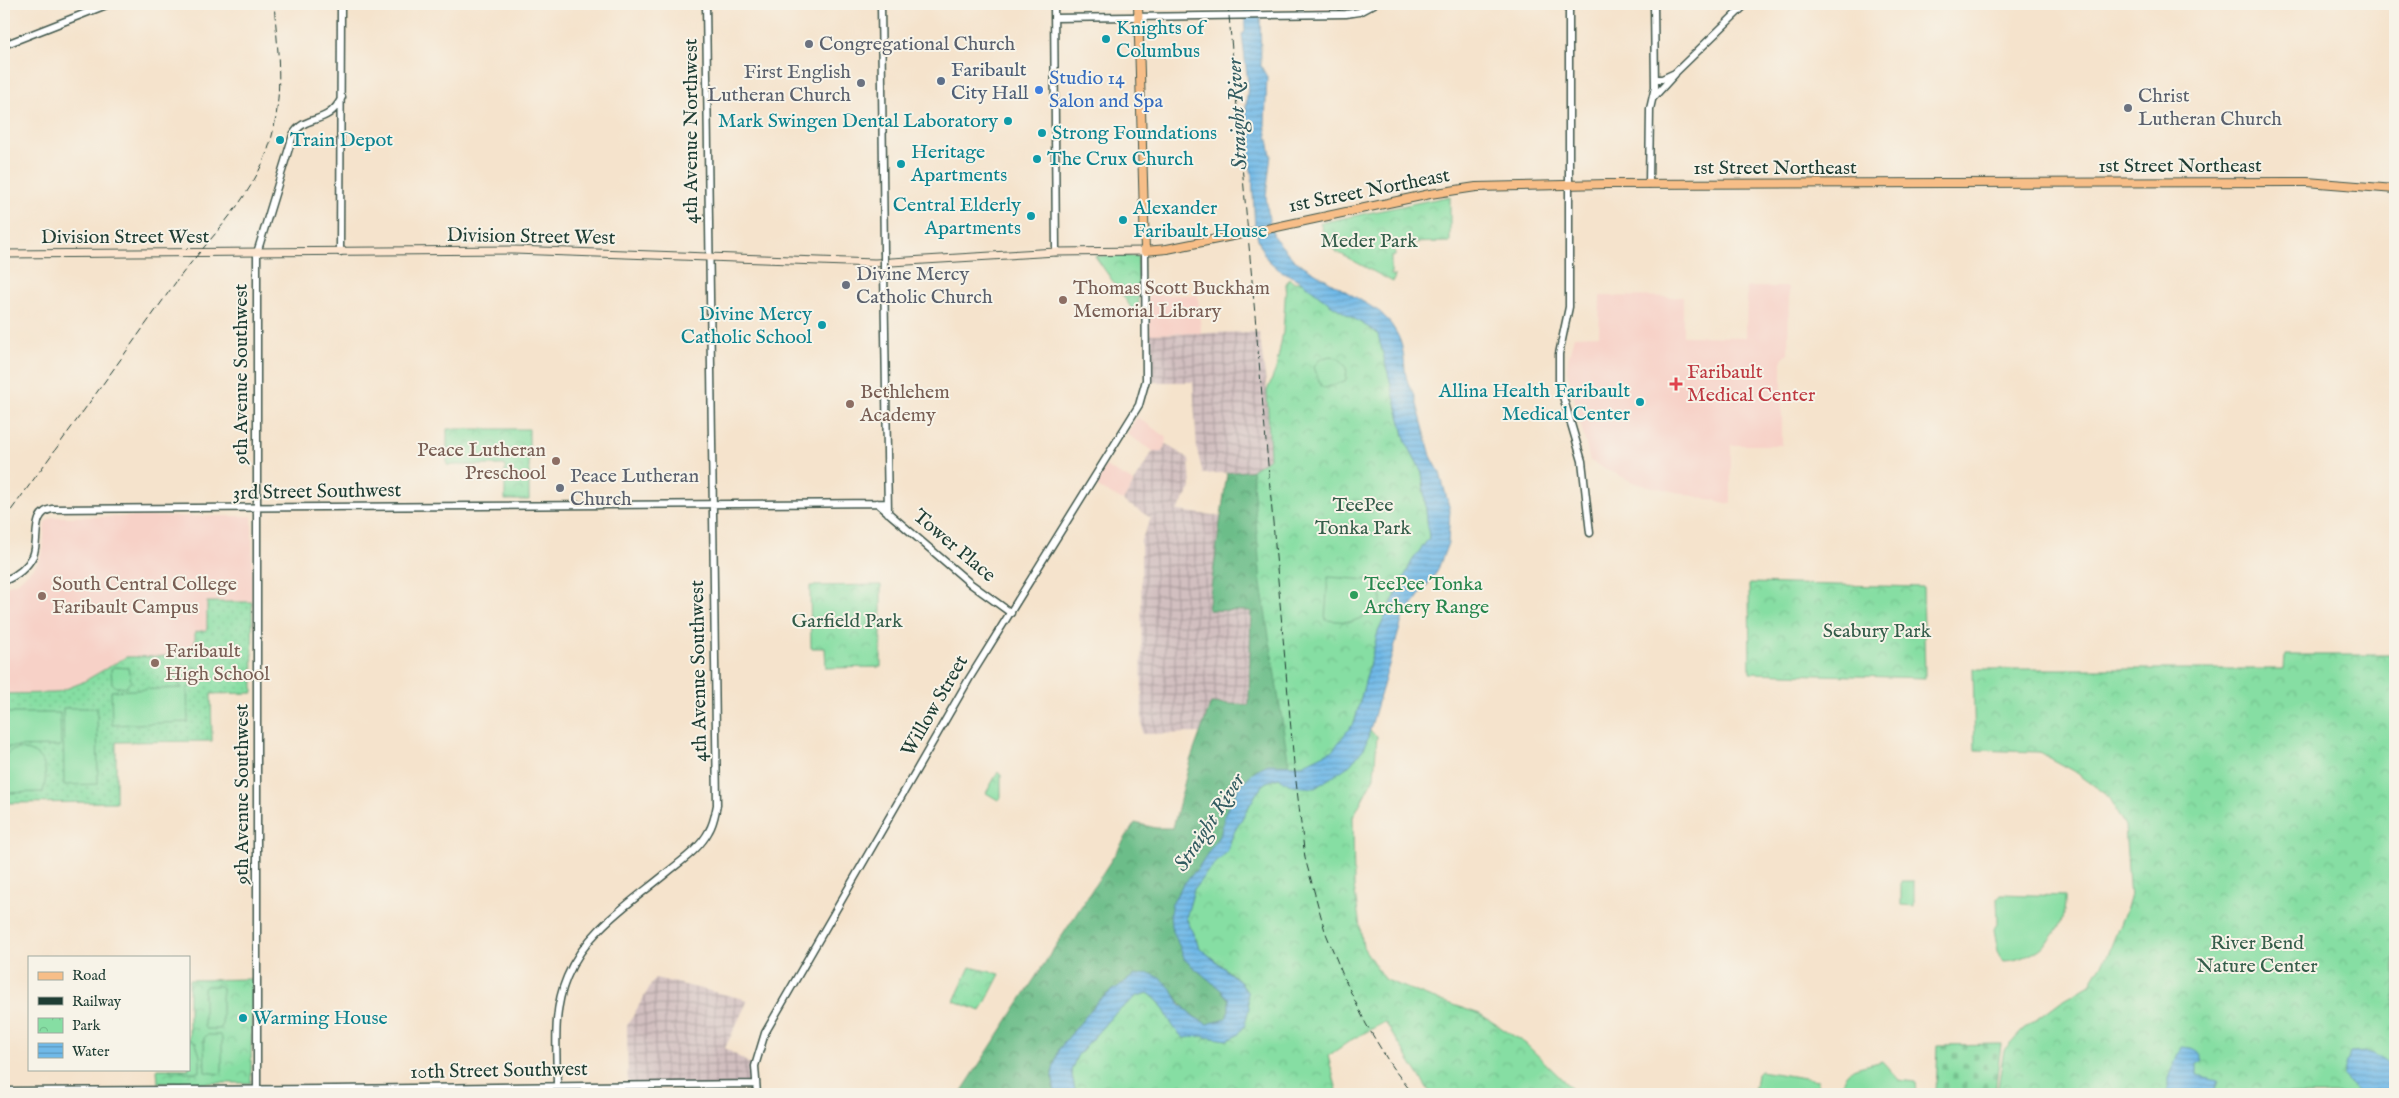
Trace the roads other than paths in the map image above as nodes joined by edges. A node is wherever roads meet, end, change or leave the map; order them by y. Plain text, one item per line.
1 (109, 4) edge
2 (342, 4) edge
3 (706, 4) edge
4 (881, 4) edge
5 (1054, 4) edge
6 (1138, 4) edge
7 (1374, 4) edge
8 (1569, 4) edge
9 (1654, 4) edge
10 (1746, 4) edge
11 (1138, 17) junction
12 (1054, 18) junction
13 (4, 45) edge
14 (1676, 73) junction
15 (1655, 79) junction
16 (342, 97) junction
17 (1652, 99) junction
18 (341, 116) junction
19 (320, 119) junction
20 (1569, 184) junction
21 (1649, 184) junction
22 (2395, 189) edge
23 (1145, 251) junction
24 (340, 252) junction
25 (1056, 252) junction
26 (257, 253) junction
27 (4, 254) edge
28 (708, 258) junction
29 (877, 503) junction
30 (887, 503) junction
31 (714, 504) junction
32 (258, 509) junction
33 (888, 513) junction
34 (1590, 533) dead end
35 (4, 581) edge
36 (1011, 613) junction
37 (755, 1084) junction
38 (557, 1086) junction
39 (4, 1091) edge
40 (257, 1092) edge
41 (757, 1094) edge

1 - 13 street
2 - 16 street
3 - 28 street, 4th Avenue Northwest
4 - 30 street, bridge
5 - 12 street
6 - 11 main road
7 - 11 street
8 - 20 street
9 - 15 street
10 - 14 street
11 - 12 street
11 - 23 main road
12 - 25 street
14 - 15 street
14 - 17 street
15 - 17 street
16 - 18 street
16 - 19 street
17 - 21 street
18 - 19 street
18 - 24 street
19 - 26 street, 9th Avenue Southwest
20 - 21 main road, 1st Street Northeast
20 - 23 main road, 1st Street Northeast, bridge
20 - 34 street
21 - 22 main road, 1st Street Northeast
23 - 25 main road, Division Street West
23 - 36 street, Willow Street
24 - 26 main road, Division Street West
24 - 28 main road, Division Street West
25 - 28 main road, Division Street West
26 - 27 main road, Division Street West
26 - 32 street, 9th Avenue Southwest
28 - 31 street, 4th Avenue Southwest
29 - 30 street, 3rd Street Southwest
29 - 31 street, 3rd Street Southwest
29 - 33 street, Tower Place
30 - 33 street
31 - 32 street, 3rd Street Southwest
31 - 38 street, 4th Avenue Southwest
32 - 35 street, 3rd Street Southwest
32 - 40 street, 9th Avenue Southwest
33 - 36 street, Tower Place
36 - 37 street, Willow Street
37 - 38 street, 10th Street Southwest
37 - 41 street, Willow Street
38 - 40 street, 10th Street Southwest
39 - 40 street, 10th Street Southwest

